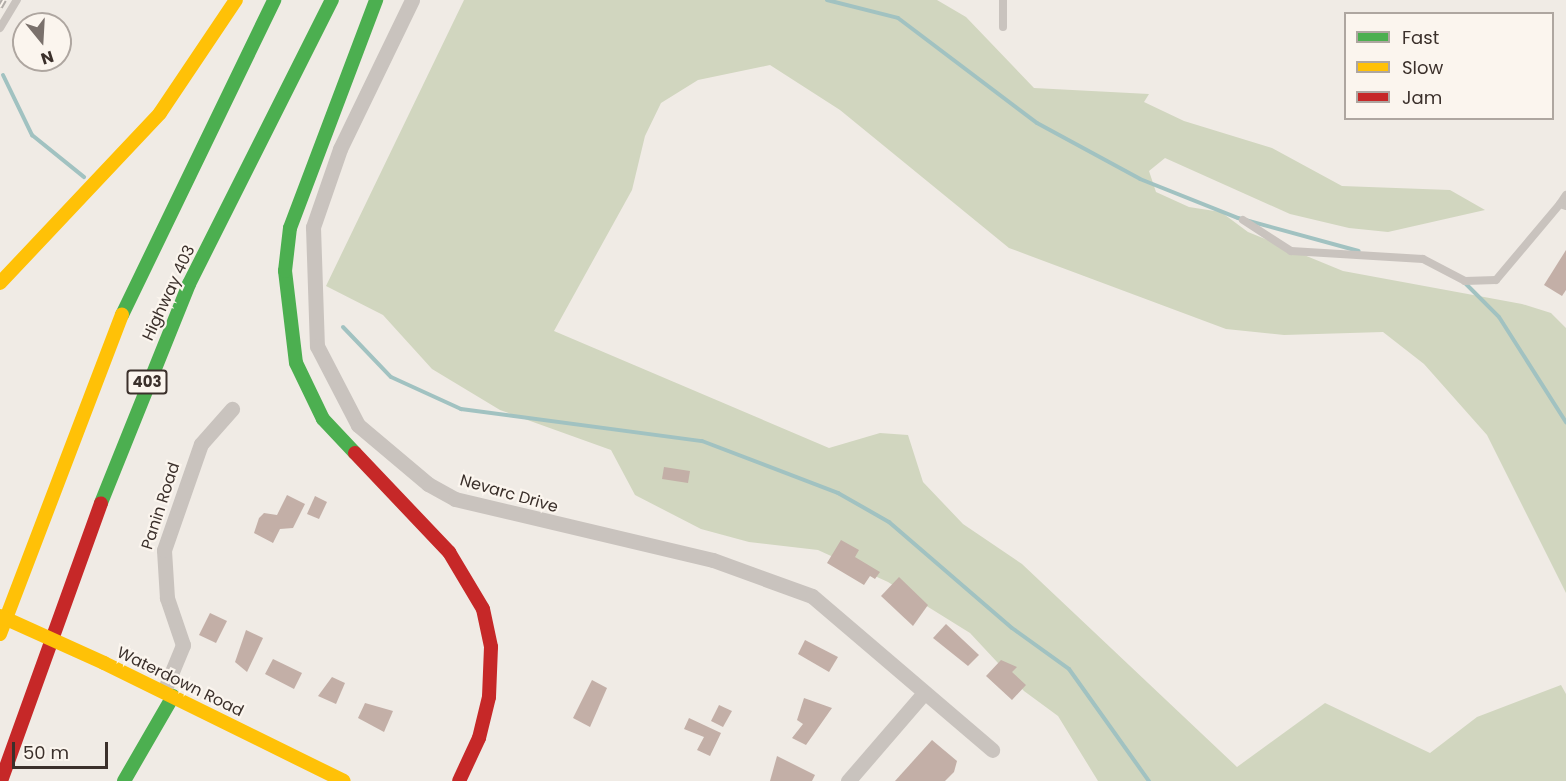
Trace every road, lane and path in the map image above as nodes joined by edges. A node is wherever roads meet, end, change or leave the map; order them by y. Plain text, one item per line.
1 (17, 0) edge
2 (236, 0) edge
3 (274, 0) edge
4 (332, 0) edge
5 (376, 0) edge
6 (412, 0) edge
7 (1003, 0) edge
8 (1003, 27) dead end
9 (0, 28) edge
10 (1566, 195) edge
11 (1563, 205) edge
12 (1243, 220) dead end
13 (0, 283) edge
14 (232, 409) dead end
15 (0, 616) edge
16 (0, 634) edge
17 (924, 693) junction
18 (168, 694) junction
19 (992, 750) dead end
20 (1, 781) edge
21 (124, 781) edge
22 (344, 781) edge
23 (459, 781) edge
24 (848, 781) edge

1 - 9 lane
2 - 13 main road
3 - 16 main road, Highway 403
4 - 20 main road, Highway 403 / 403
5 - 23 main road
6 - 17 street, Nevarc Drive
7 - 8 lane
10 - 11 lane
11 - 12 lane
14 - 18 street, Panin Road
15 - 18 main road, Waterdown Road, bridge
17 - 19 street, Nevarc Drive
17 - 24 street
18 - 21 main road
18 - 22 main road, Waterdown Road

